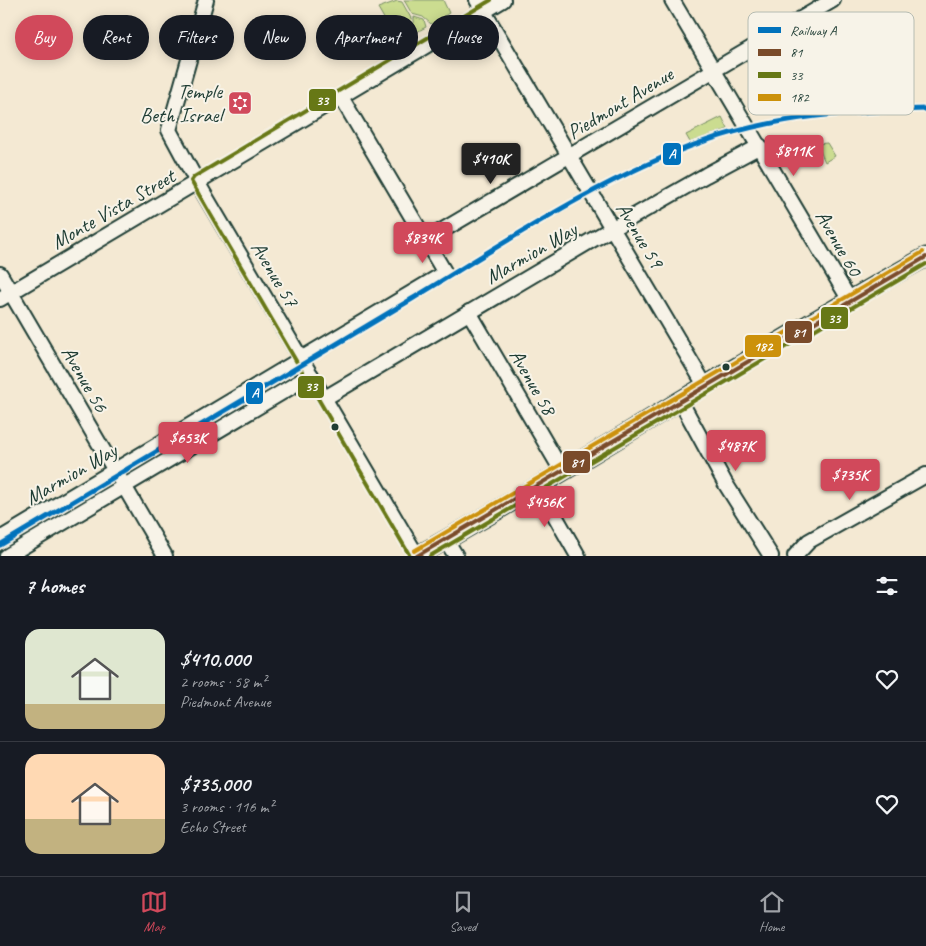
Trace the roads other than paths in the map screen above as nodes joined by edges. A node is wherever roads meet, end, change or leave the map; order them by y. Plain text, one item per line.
1 (206, 0) edge
2 (503, 0) edge
3 (672, 0) edge
4 (833, 0) edge
5 (481, 6) edge
6 (813, 12) edge
7 (748, 51) edge
8 (714, 71) junction
9 (341, 97) junction
10 (760, 146) junction
11 (570, 156) junction
12 (197, 182) junction
13 (612, 228) junction
14 (426, 240) junction
15 (926, 257) edge
16 (0, 274) edge
17 (5, 295) edge
18 (849, 299) junction
19 (469, 312) junction
20 (303, 359) junction
21 (312, 375) junction
22 (706, 387) junction
23 (325, 398) junction
24 (681, 402) junction
25 (115, 471) junction
26 (562, 471) junction
27 (926, 475) edge
28 (124, 485) junction
29 (538, 486) junction
30 (0, 539) edge
31 (446, 540) junction
32 (7, 556) edge
33 (165, 556) edge
34 (417, 556) edge
35 (456, 556) edge
36 (578, 556) edge
37 (771, 556) edge
38 (795, 556) edge

1 - 12 street, Avenue 57
2 - 5 street, Monte Vista Street
3 - 8 street, Avenue 60
4 - 6 street, Piedmont Avenue
5 - 9 street, Monte Vista Street
5 - 11 street, Avenue 59
7 - 8 street, Piedmont Avenue
8 - 10 street, Avenue 60
8 - 11 street, Piedmont Avenue
9 - 12 street, Monte Vista Street
9 - 14 street
10 - 13 street, Marmion Way
10 - 18 street, Avenue 60
11 - 13 street, Avenue 59
11 - 14 street, Piedmont Avenue
12 - 17 street, Monte Vista Street
12 - 20 street, Avenue 57
13 - 19 street, Marmion Way
13 - 22 street, Avenue 59
14 - 20 street, Marmion Way
15 - 18 main road
16 - 17 street, Avenue 56
17 - 25 street, Avenue 56
18 - 22 main road
19 - 23 street, Marmion Way
19 - 26 street, Avenue 58
20 - 21 street, Avenue 57
20 - 25 street, Marmion Way
21 - 23 street, Avenue 57
21 - 28 street, Marmion Way
22 - 24 main road
23 - 34 street, Avenue 57
24 - 26 main road
24 - 37 street
25 - 28 street, Avenue 56
25 - 30 street, Marmion Way
26 - 29 main road
27 - 38 street
28 - 32 street, Marmion Way
28 - 33 street, Avenue 56
29 - 31 main road
29 - 36 street
31 - 34 main road
31 - 35 street

